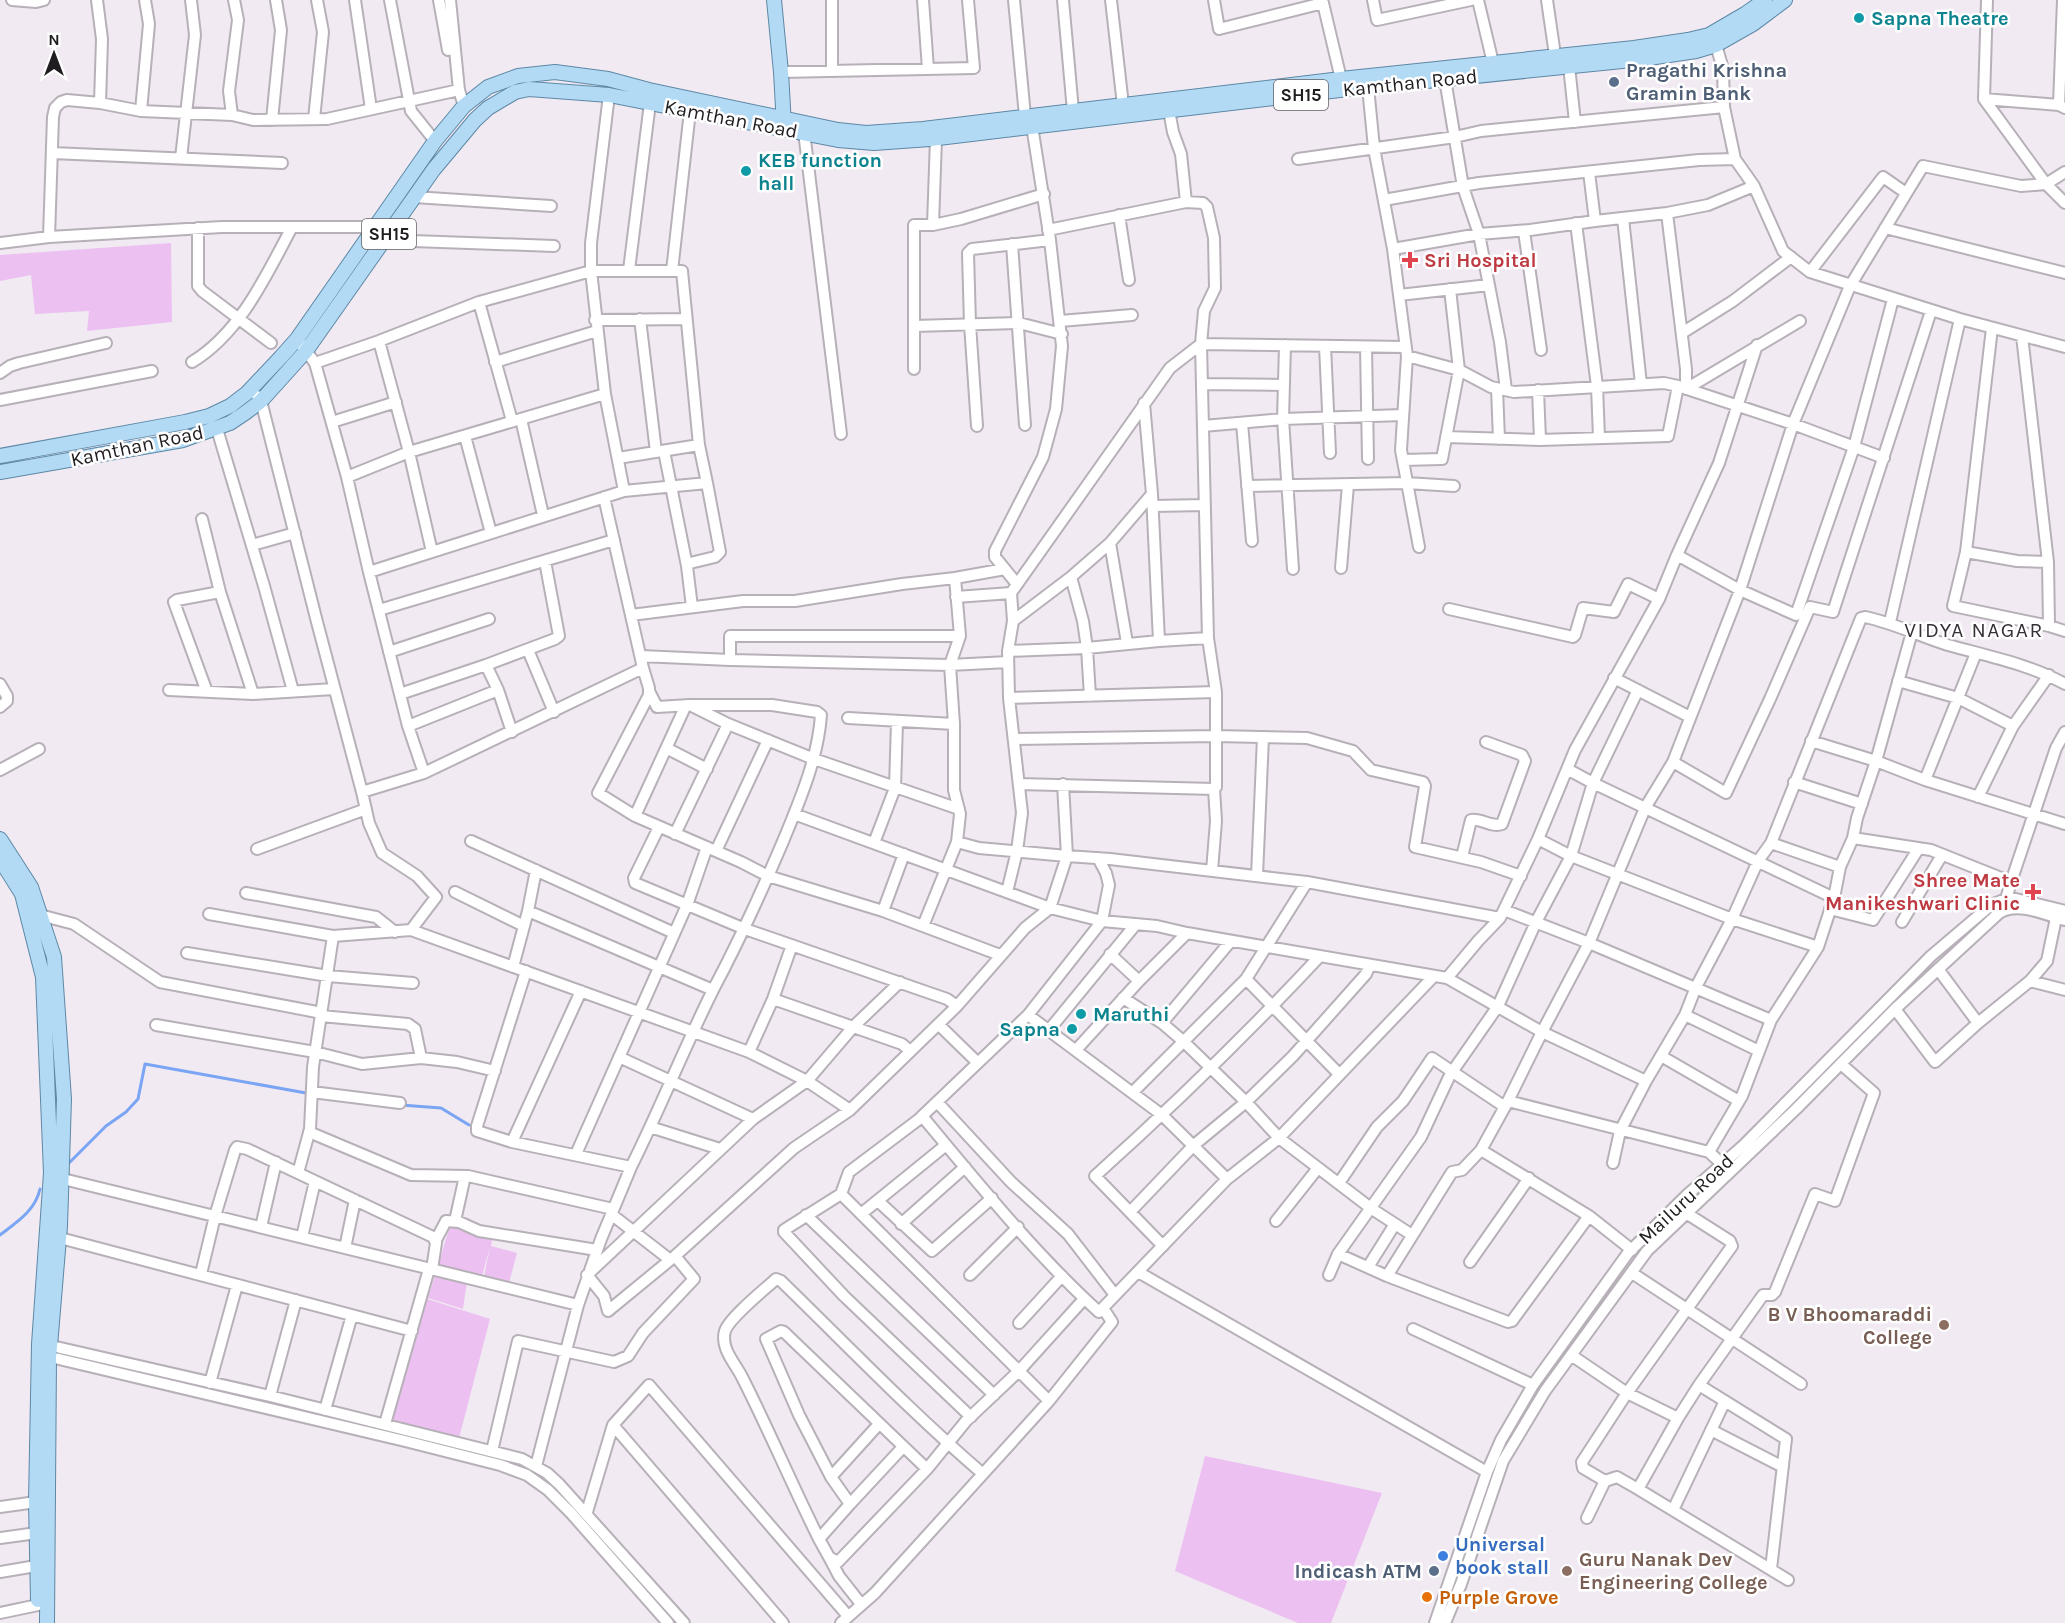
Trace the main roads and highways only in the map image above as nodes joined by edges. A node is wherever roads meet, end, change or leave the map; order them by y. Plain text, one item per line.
1 (774, 0) edge
2 (1765, 0) edge
3 (1785, 0) edge
4 (1712, 40) junction
5 (1560, 64) junction
6 (1444, 74) junction
7 (488, 87) junction
8 (500, 100) junction
9 (1168, 106) junction
10 (1037, 120) junction
11 (784, 124) junction
12 (99, 438) junction
13 (101, 455) junction
14 (0, 456) edge
15 (0, 472) edge
16 (0, 839) edge
17 (0, 859) edge
18 (45, 1349) junction
19 (38, 1623) edge
20 (47, 1623) edge

1 - 11 main road
2 - 4 main road, Kamthan Road / SH15
3 - 4 main road, Kamthan Road / SH15
4 - 5 main road, Kamthan Road / SH15
5 - 6 main road, Kamthan Road / SH15
5 - 6 main road, Kamthan Road / SH15
6 - 9 main road, Kamthan Road / SH15
6 - 9 main road, Kamthan Road / SH15
7 - 8 main road
7 - 11 main road, Kamthan Road / SH15
7 - 12 main road, Kamthan Road / SH15
8 - 11 main road, Kamthan Road / SH15
8 - 13 main road, Kamthan Road / SH15
9 - 10 main road, Kamthan Road / SH15
9 - 10 main road, Kamthan Road / SH15
10 - 11 main road, Kamthan Road / SH15
10 - 11 main road, Kamthan Road / SH15
12 - 13 main road
12 - 14 main road, Kamthan Road / SH15
13 - 15 main road, Kamthan Road / SH15
16 - 18 main road
17 - 18 main road
18 - 19 main road
18 - 20 main road

